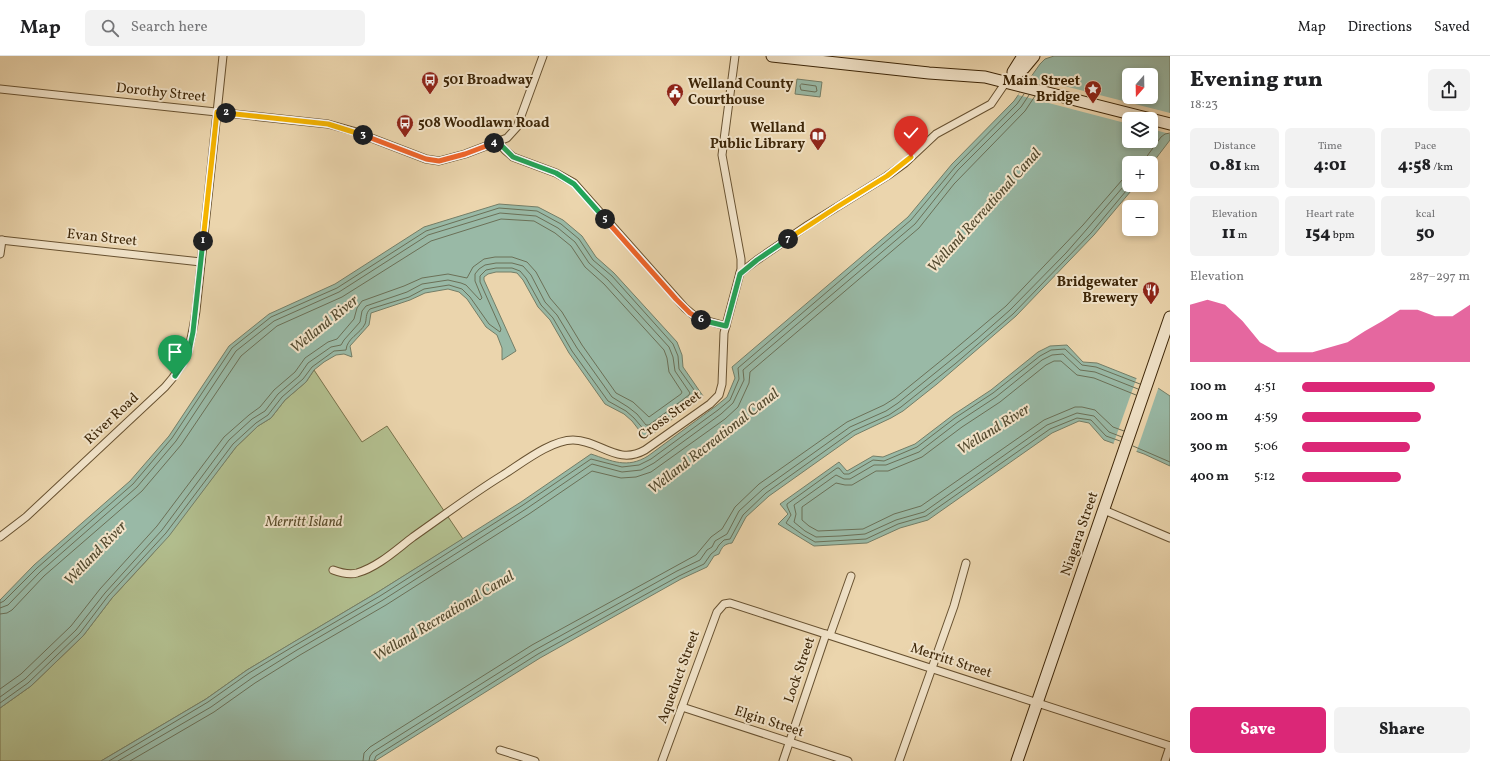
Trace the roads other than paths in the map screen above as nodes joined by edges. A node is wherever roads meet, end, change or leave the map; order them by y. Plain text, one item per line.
1 (223, 56) edge
2 (543, 56) edge
3 (735, 56) edge
4 (772, 56) edge
5 (1023, 56) edge
6 (1034, 56) edge
7 (1006, 82) junction
8 (0, 89) edge
9 (217, 112) junction
10 (1170, 124) edge
11 (498, 142) junction
12 (1, 240) edge
13 (0, 254) edge
14 (201, 262) junction
15 (740, 274) junction
16 (1170, 317) edge
17 (726, 326) junction
18 (1104, 510) junction
19 (0, 537) edge
20 (1170, 538) edge
21 (966, 563) dead end
22 (333, 570) dead end
23 (851, 576) dead end
24 (724, 604) joint
25 (828, 634) junction
26 (931, 668) junction
27 (1037, 703) junction
28 (682, 707) junction
29 (789, 742) junction
30 (1170, 746) edge
31 (500, 750) dead end
32 (535, 761) edge
33 (662, 761) edge
34 (783, 761) edge
35 (848, 761) edge
36 (899, 761) edge
37 (1017, 761) edge
38 (1165, 761) edge

1 - 9 street, River Road
2 - 11 street, Dorothy Street
3 - 15 street, Cross Street
4 - 7 main road
5 - 7 main road
6 - 7 main road
7 - 10 main road
7 - 15 street
8 - 9 street, Dorothy Street
9 - 11 street, Dorothy Street
9 - 14 street, River Road
11 - 17 street
12 - 13 street
12 - 14 street, Evan Street
14 - 19 street, River Road
15 - 17 street, Cross Street
16 - 18 main road, Niagara Street
17 - 22 street, Cross Street
18 - 20 street
18 - 27 main road, Niagara Street
21 - 26 street
23 - 25 street, Lock Street
24 - 25 street, Merritt Street
24 - 28 street, Aqueduct Street
25 - 26 street, Merritt Street
25 - 29 street, Lock Street
26 - 27 street, Merritt Street
26 - 36 street
27 - 30 street, Merritt Street
27 - 37 main road, Niagara Street
28 - 29 street, Elgin Street
28 - 33 street, Aqueduct Street
29 - 34 street, Lock Street
29 - 35 street, Elgin Street
30 - 38 street
31 - 32 street

